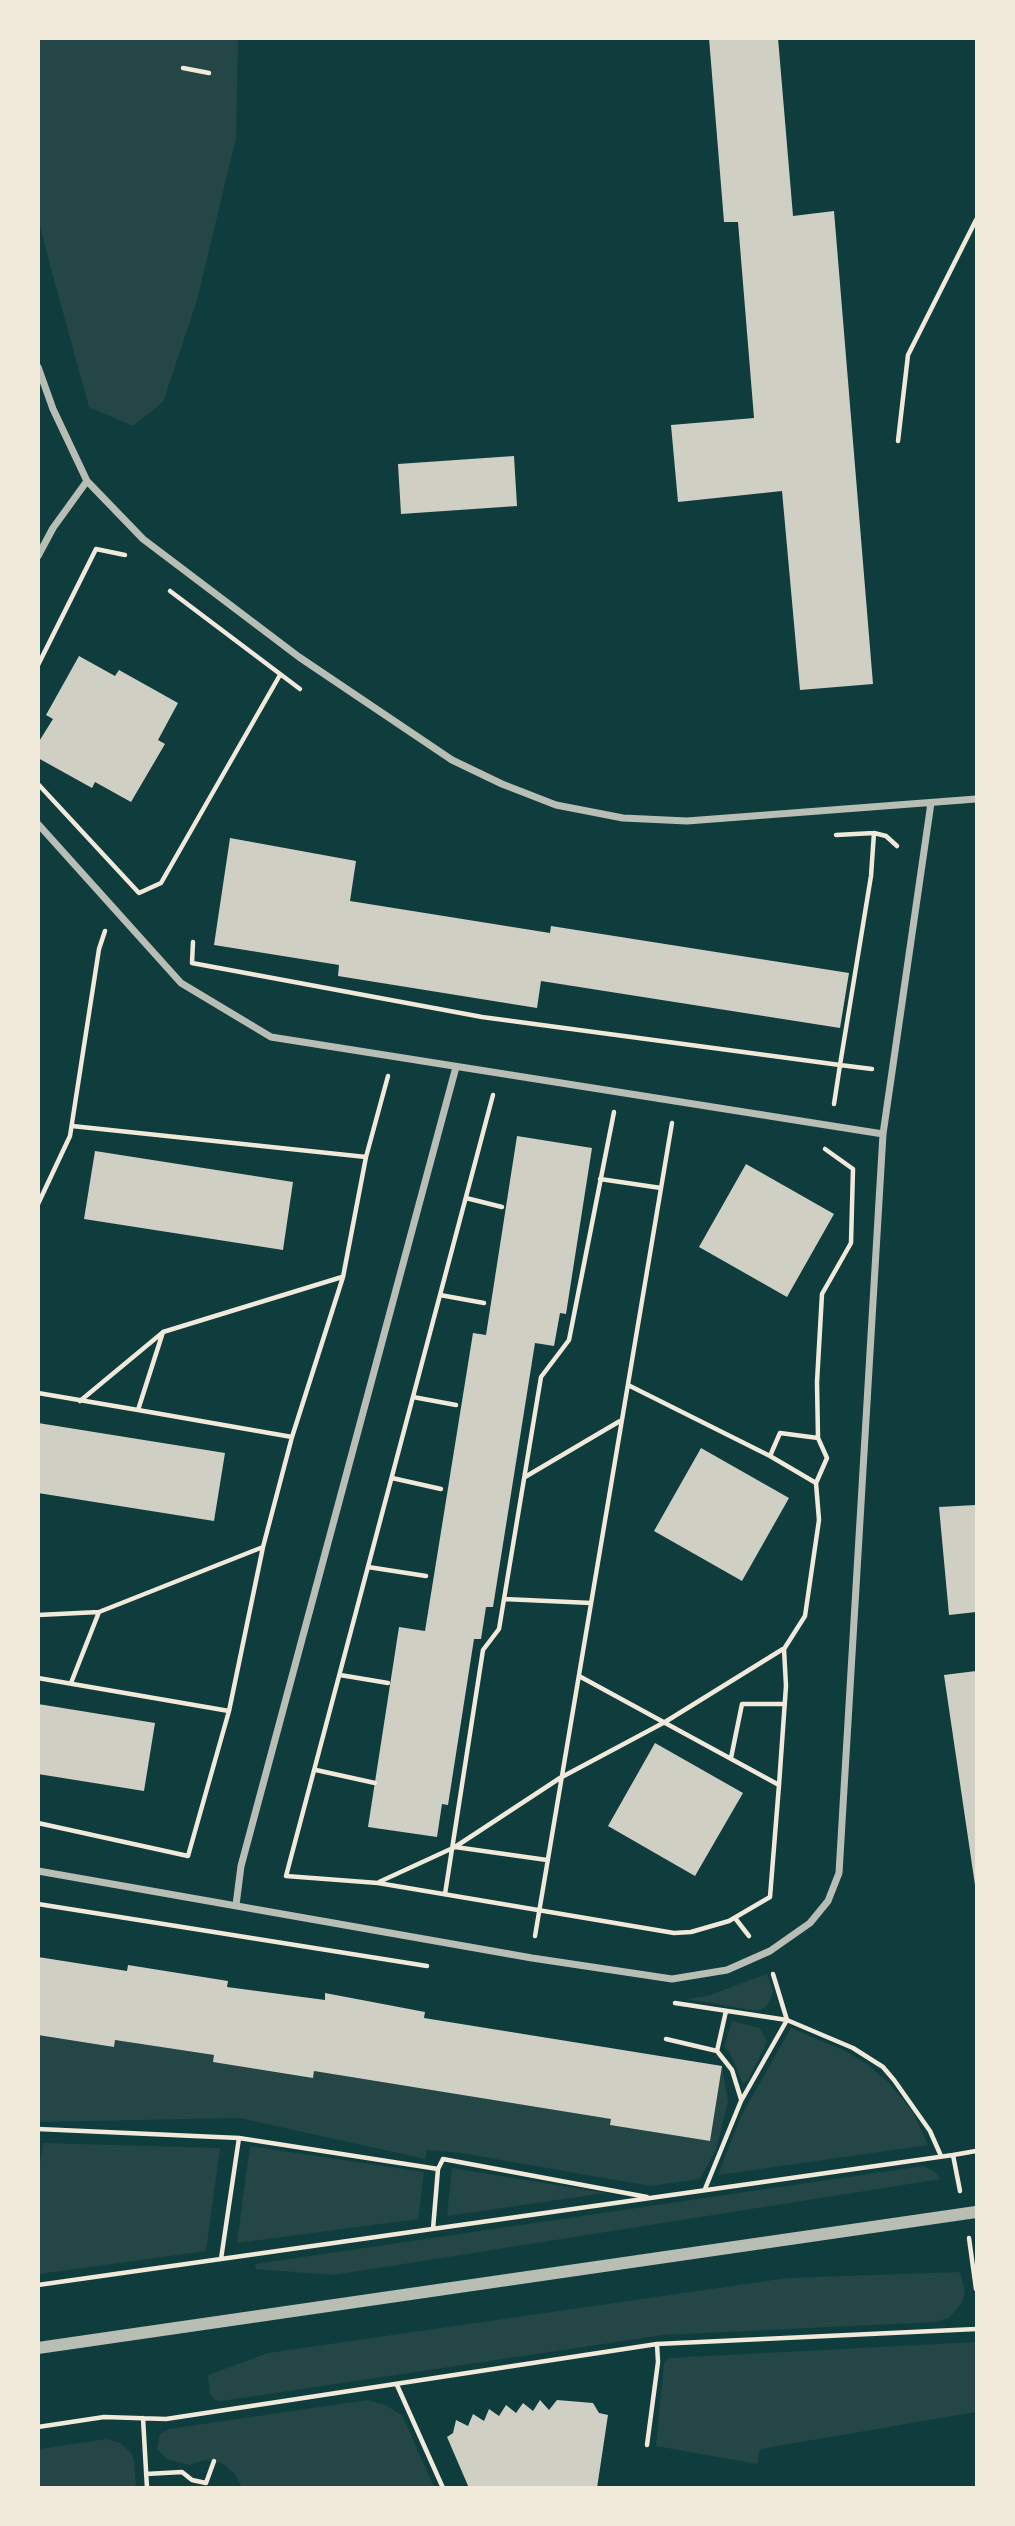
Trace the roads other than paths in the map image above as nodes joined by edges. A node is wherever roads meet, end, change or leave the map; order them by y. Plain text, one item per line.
1 (38, 367) edge
2 (87, 481) junction
3 (38, 556) edge
4 (976, 799) edge
5 (931, 803) junction
6 (38, 824) edge
7 (456, 1067) junction
8 (883, 1134) junction
9 (38, 1871) edge
10 (236, 1905) junction
11 (971, 2213) edge
12 (38, 2348) edge

1 - 2 street
2 - 3 street
2 - 5 street
4 - 5 street
5 - 8 street
6 - 7 street
7 - 8 street
7 - 10 street
8 - 10 street
9 - 10 street
11 - 12 street

